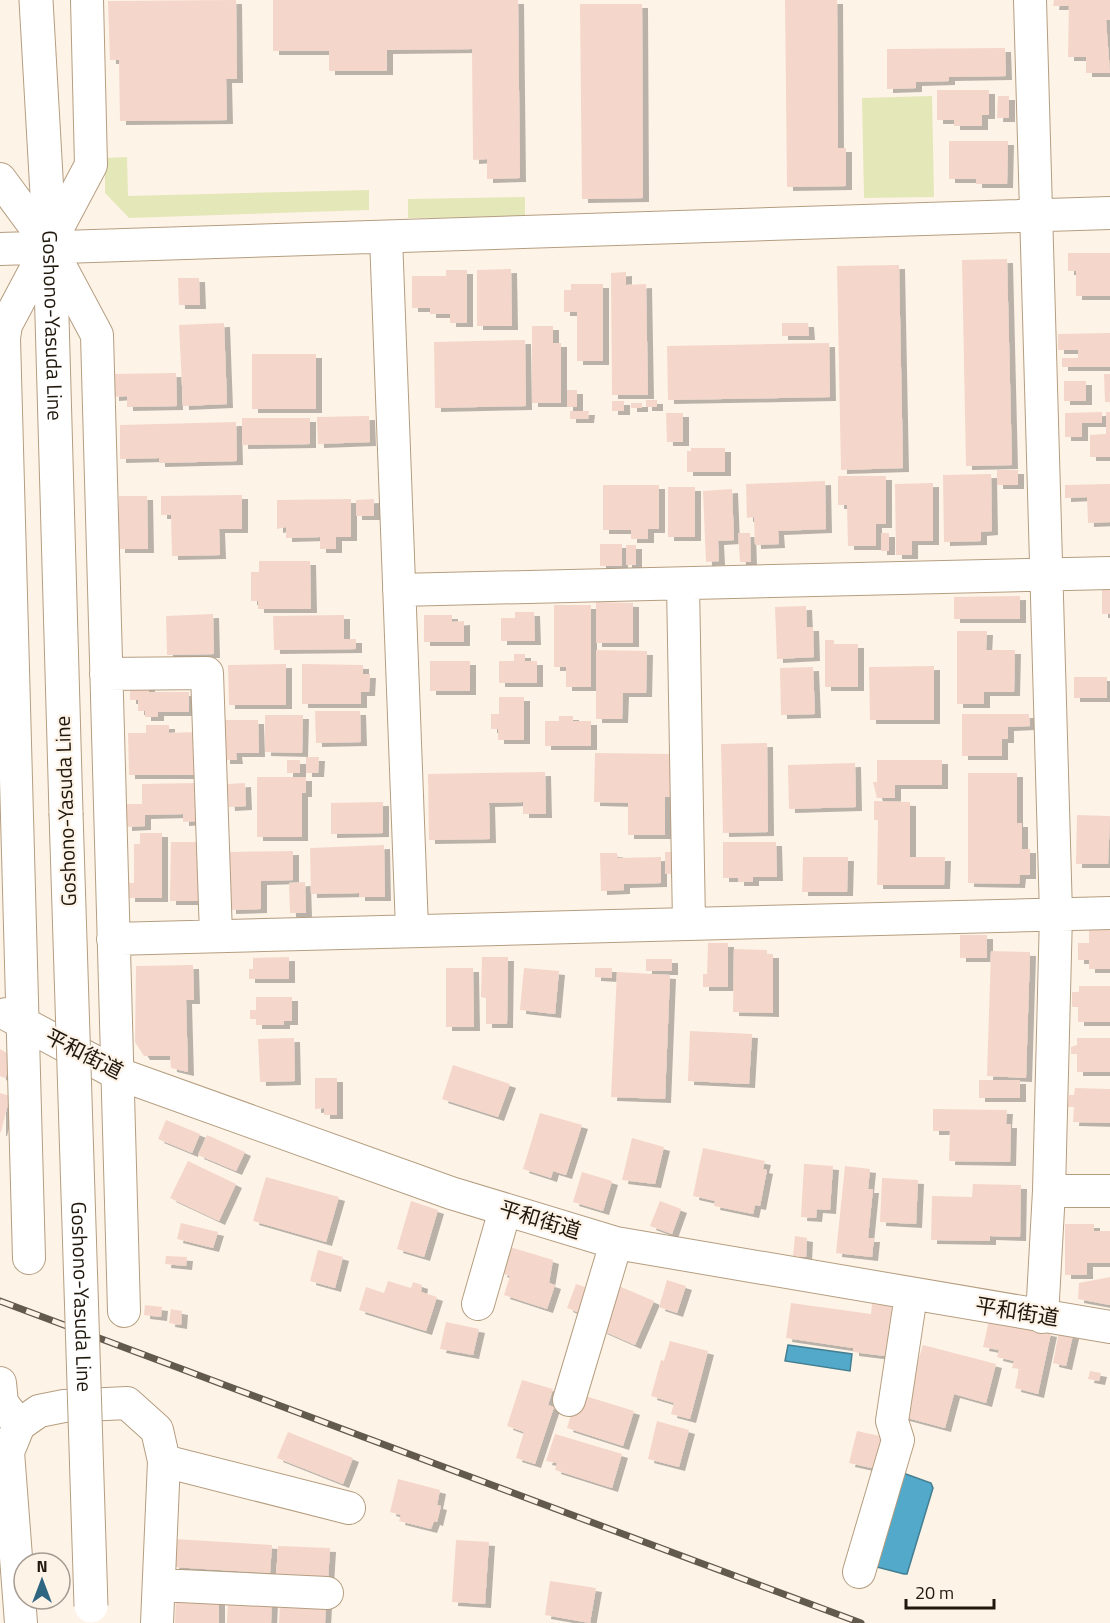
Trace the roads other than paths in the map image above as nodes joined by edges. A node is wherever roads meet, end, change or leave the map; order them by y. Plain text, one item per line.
1 (36, 0) edge
2 (87, 0) edge
3 (1030, 0) edge
4 (0, 179) edge
5 (1110, 213) edge
6 (1035, 215) junction
7 (386, 237) junction
8 (50, 247) junction
9 (0, 249) edge
10 (5, 548) edge
11 (1110, 573) edge
12 (1047, 576) junction
13 (683, 584) junction
14 (399, 590) junction
15 (106, 674) junction
16 (1110, 913) edge
17 (1056, 914) junction
18 (689, 923) junction
19 (412, 929) junction
20 (216, 935) junction
21 (113, 939) junction
22 (11, 1016) edge
23 (116, 1073) junction
24 (1049, 1191) junction
25 (1110, 1191) edge
26 (505, 1210) junction
27 (616, 1244) junction
28 (29, 1258) dead end
29 (911, 1294) junction
30 (478, 1304) dead end
31 (124, 1311) dead end
32 (1042, 1317) junction
33 (1110, 1327) edge
34 (0, 1383) edge
35 (568, 1400) dead end
36 (19, 1425) junction
37 (164, 1461) junction
38 (349, 1508) dead end
39 (859, 1572) dead end
40 (12, 1578) edge
41 (159, 1585) junction
42 (327, 1593) dead end
43 (91, 1614) edge
44 (158, 1623) edge

1 - 8 main road, Goshono-Yasuda Line
2 - 8 street
3 - 6 street
4 - 8 street
5 - 6 street
6 - 7 street
6 - 12 street
7 - 8 street
7 - 14 street
8 - 9 street
8 - 10 street
8 - 15 street
8 - 43 main road, Goshono-Yasuda Line, bridge
10 - 22 street
11 - 12 street
12 - 13 street
12 - 17 street
13 - 14 street
13 - 18 street
14 - 19 street
15 - 20 street
15 - 21 street
16 - 17 street
17 - 18 street
17 - 24 street
18 - 19 street
19 - 20 street
20 - 21 street
21 - 23 street
22 - 23 street, 平和街道
22 - 28 street
23 - 26 street, 平和街道
23 - 31 street
24 - 25 street
24 - 32 street
26 - 27 street, 平和街道
26 - 30 street
27 - 29 street, 平和街道
27 - 35 street
29 - 32 street, 平和街道
29 - 39 street
32 - 33 street, 平和街道
34 - 36 street
36 - 37 street
36 - 40 street
37 - 38 street
37 - 41 street
41 - 42 street
41 - 44 street

